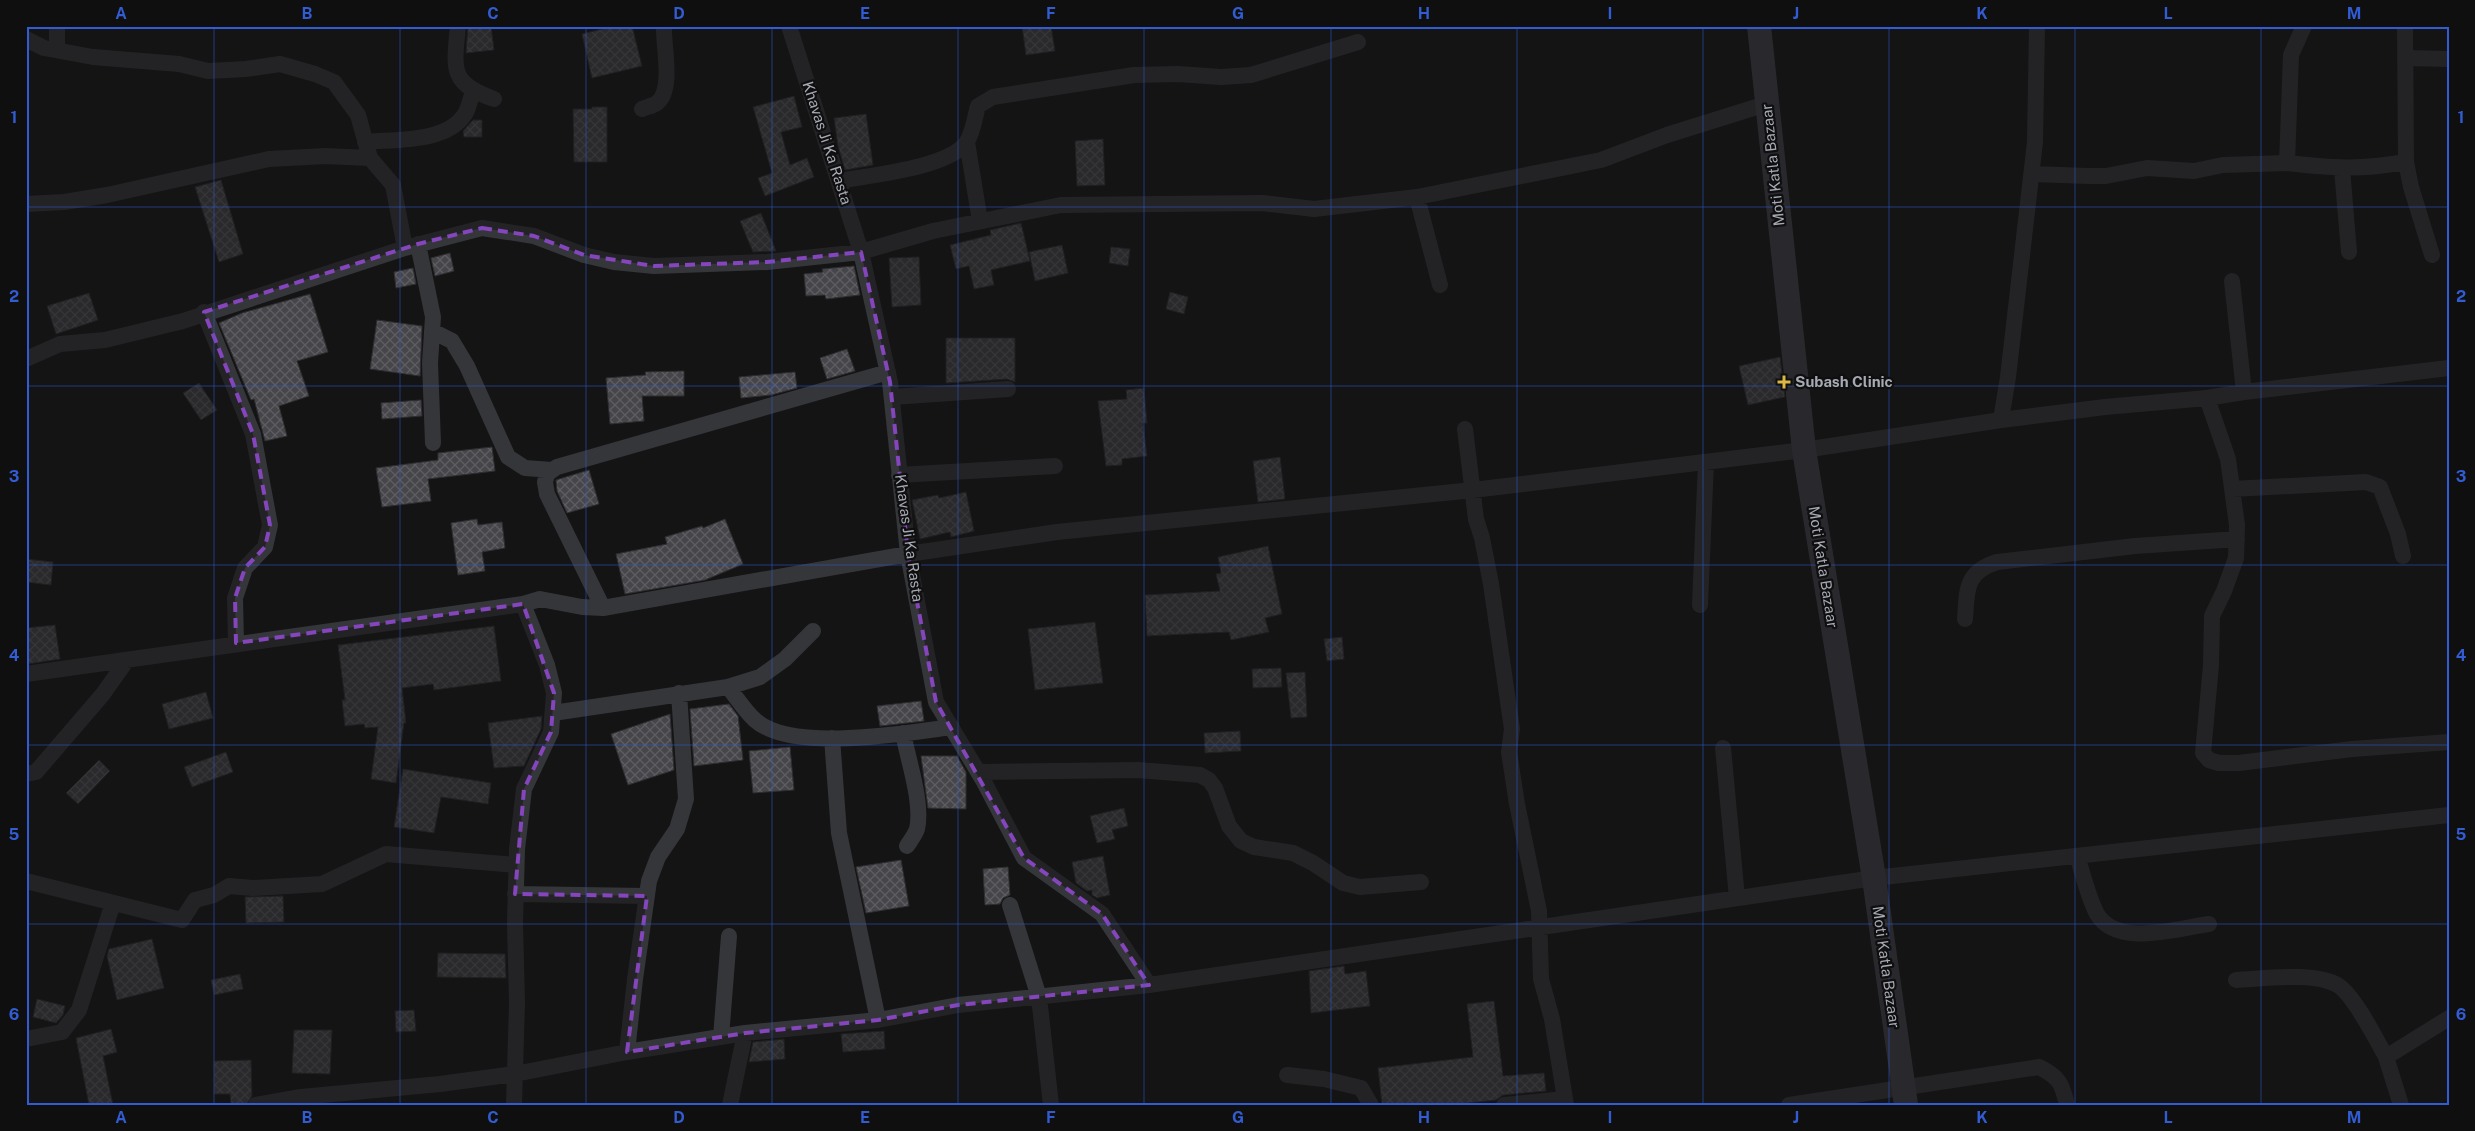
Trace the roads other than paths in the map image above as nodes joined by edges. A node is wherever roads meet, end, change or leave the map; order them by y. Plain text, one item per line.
1 (56, 26) edge
2 (458, 26) edge
3 (664, 26) edge
4 (789, 26) edge
5 (1760, 26) edge
6 (2037, 26) edge
7 (2304, 26) edge
8 (2405, 26) edge
9 (26, 38) edge
10 (1358, 42) dead end
11 (57, 50) junction
12 (2405, 58) junction
13 (2449, 59) edge
14 (473, 92) junction
15 (494, 99) dead end
16 (1766, 104) junction
17 (642, 109) dead end
18 (365, 142) junction
19 (967, 142) junction
20 (370, 158) junction
21 (2406, 162) junction
22 (2287, 163) junction
23 (2342, 169) junction
24 (2032, 174) junction
25 (839, 181) junction
26 (1418, 197) junction
27 (26, 204) edge
28 (980, 221) junction
29 (411, 246) junction
30 (861, 252) junction
31 (2349, 252) dead end
32 (2432, 254) dead end
33 (2232, 281) dead end
34 (1440, 285) dead end
35 (204, 312) junction
36 (432, 331) junction
37 (26, 359) edge
38 (2449, 368) edge
39 (888, 372) junction
40 (1008, 389) dead end
41 (2244, 392) junction
42 (892, 397) junction
43 (2208, 398) junction
44 (2001, 420) junction
45 (1465, 430) dead end
46 (433, 443) dead end
47 (1804, 450) junction
48 (1706, 462) junction
49 (1055, 466) dead end
50 (552, 470) junction
51 (899, 475) junction
52 (1473, 490) junction
53 (2232, 490) junction
54 (2237, 539) junction
55 (908, 554) junction
56 (2403, 556) dead end
57 (523, 604) junction
58 (1700, 605) dead end
59 (603, 608) junction
60 (1964, 619) dead end
61 (814, 631) dead end
62 (236, 643) junction
63 (127, 660) junction
64 (26, 674) edge
65 (728, 687) junction
66 (679, 693) junction
67 (553, 713) junction
68 (952, 727) junction
69 (903, 733) junction
70 (832, 738) junction
71 (2449, 742) edge
72 (1724, 748) dead end
73 (978, 772) junction
74 (26, 774) edge
75 (2449, 814) edge
76 (907, 846) dead end
77 (2077, 856) junction
78 (516, 864) junction
79 (1874, 878) junction
80 (26, 881) edge
81 (1421, 882) dead end
82 (515, 894) junction
83 (647, 896) junction
84 (1736, 898) junction
85 (113, 903) junction
86 (1010, 905) dead end
87 (2209, 924) dead end
88 (1540, 928) junction
89 (730, 936) dead end
90 (2236, 980) dead end
91 (1149, 986) junction
92 (1039, 997) junction
93 (2449, 1018) edge
94 (878, 1020) junction
95 (745, 1033) junction
96 (721, 1037) junction
97 (26, 1039) edge
98 (627, 1052) junction
99 (2386, 1057) junction
100 (515, 1074) junction
101 (1287, 1075) dead end
102 (1905, 1096) edge
103 (1565, 1102) edge
104 (256, 1105) edge
105 (514, 1105) edge
106 (730, 1105) edge
107 (1051, 1105) edge
108 (1371, 1105) edge
109 (1504, 1105) edge
110 (1789, 1105) edge
111 (2066, 1105) edge
112 (2401, 1105) edge

1 - 11 street
2 - 14 street
3 - 17 street
4 - 25 street, Khavas Ji Ka Rasta
5 - 16 street, Moti Katla Bazaar
6 - 24 street
7 - 22 street
8 - 12 street
9 - 11 street
10 - 19 street
11 - 18 street
12 - 13 street
12 - 21 street
14 - 15 street
14 - 18 street
16 - 26 street
16 - 47 street, Moti Katla Bazaar
18 - 20 street
19 - 25 street
19 - 28 street
20 - 27 street
20 - 29 street
21 - 23 street
21 - 32 street
22 - 23 street
22 - 24 street
23 - 31 street
24 - 44 street
25 - 30 street, Khavas Ji Ka Rasta
26 - 28 street
26 - 34 street
28 - 30 street
29 - 30 street
29 - 35 street
29 - 36 street
30 - 39 street, Khavas Ji Ka Rasta
33 - 41 street
35 - 37 street
35 - 62 street
36 - 46 street
36 - 50 street
38 - 41 street
39 - 42 street, Khavas Ji Ka Rasta
39 - 50 street
40 - 42 street
41 - 43 street
42 - 51 street, Khavas Ji Ka Rasta
43 - 44 street
43 - 53 street
44 - 47 street
45 - 52 street
47 - 48 street
47 - 79 street, Moti Katla Bazaar
48 - 52 street
48 - 58 street
49 - 51 street
50 - 59 street
51 - 55 street, Khavas Ji Ka Rasta
52 - 55 street
52 - 88 street
53 - 54 street
53 - 56 street
54 - 60 street
54 - 71 street
55 - 59 street
55 - 68 street, Khavas Ji Ka Rasta
57 - 59 street
57 - 62 street
57 - 67 street
61 - 65 street
62 - 63 street
63 - 64 street
63 - 74 street
65 - 66 street
65 - 70 street
66 - 67 street
66 - 83 street
67 - 78 street
68 - 69 street
68 - 73 street, Khavas Ji Ka Rasta
69 - 70 street
69 - 76 street
70 - 94 street
72 - 84 street
73 - 81 street
73 - 91 street, Khavas Ji Ka Rasta
75 - 77 street
77 - 79 street
77 - 87 street
78 - 82 street
78 - 85 street
79 - 84 street
79 - 102 street, Moti Katla Bazaar
80 - 85 street
82 - 83 street
82 - 100 street
83 - 98 street
84 - 88 street
85 - 97 street
86 - 92 street
88 - 91 street
88 - 103 street
89 - 96 street
90 - 99 street
91 - 92 street
92 - 94 street
92 - 107 street
93 - 99 street
94 - 95 street
95 - 96 street
95 - 106 street
96 - 98 street
98 - 100 street
99 - 112 street
100 - 104 street
100 - 105 street
101 - 108 street
102 - 110 street
102 - 111 street
103 - 109 street

